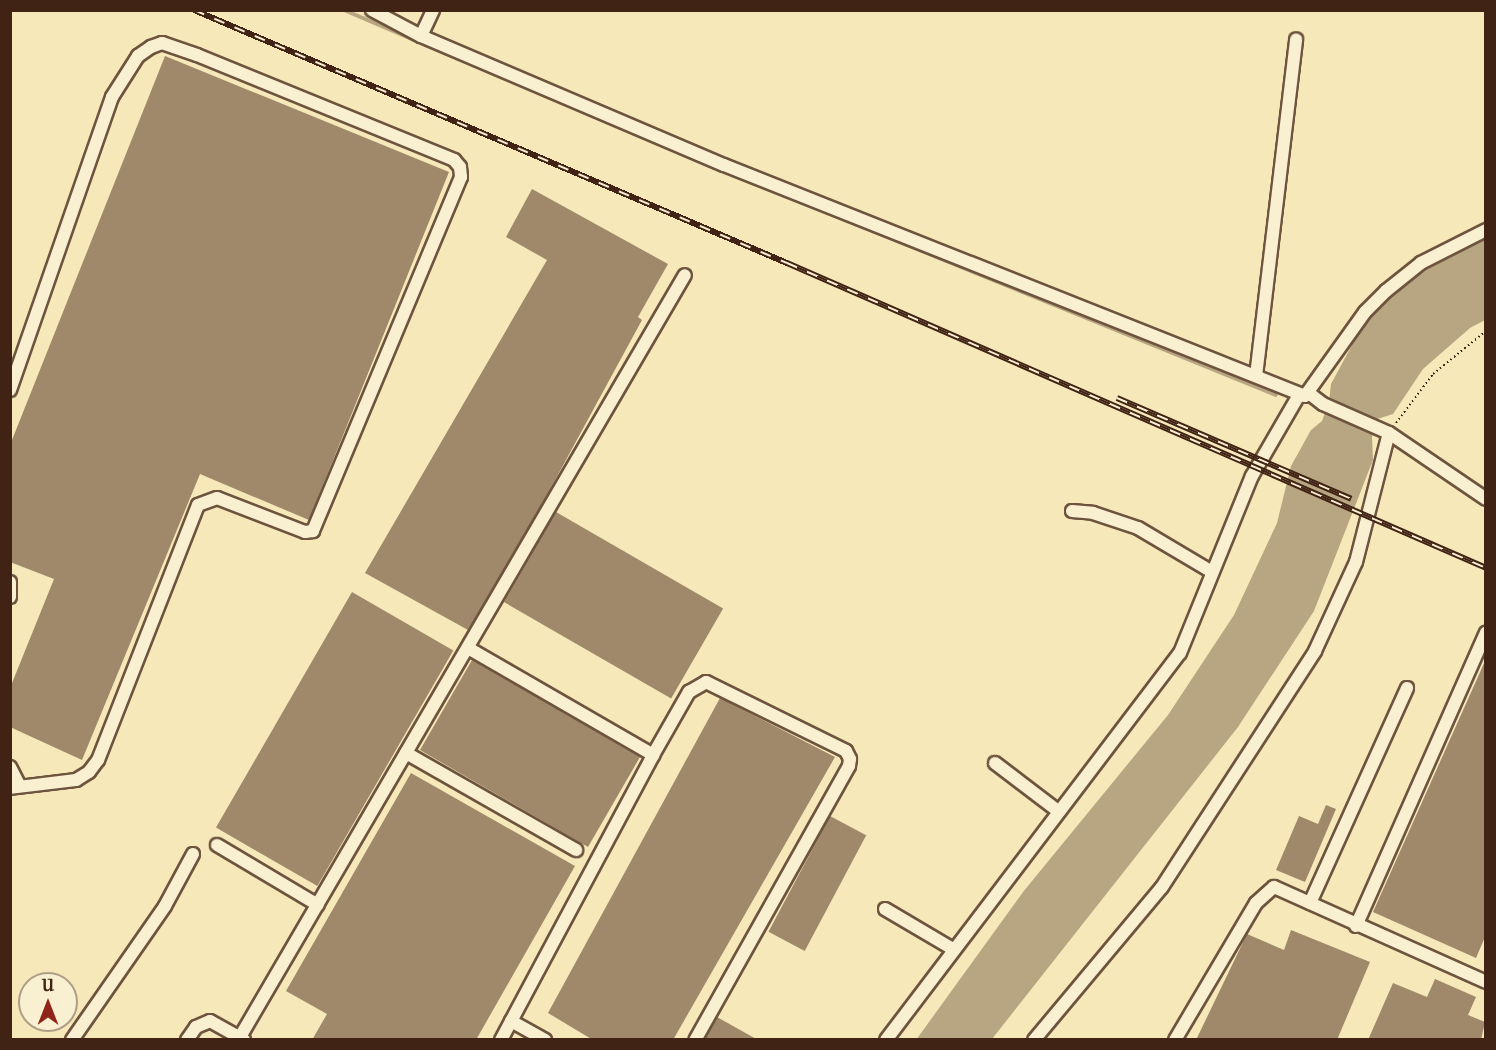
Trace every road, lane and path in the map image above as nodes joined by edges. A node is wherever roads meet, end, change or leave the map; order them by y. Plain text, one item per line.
1 (372, 10) edge
2 (433, 10) edge
3 (421, 36) junction
4 (1296, 39) dead end
5 (1485, 230) edge
6 (685, 275) dead end
7 (1485, 331) edge
8 (1256, 376) junction
9 (10, 390) edge
10 (1304, 394) junction
11 (1385, 431) junction
12 (1485, 499) edge
13 (1072, 511) dead end
14 (1212, 572) junction
15 (10, 582) edge
16 (10, 597) edge
17 (1485, 633) edge
18 (468, 648) junction
19 (1407, 688) dead end
20 (406, 753) junction
21 (653, 755) junction
22 (995, 763) dead end
23 (10, 766) edge
24 (15, 786) edge
25 (1059, 811) junction
26 (217, 845) dead end
27 (576, 850) dead end
28 (193, 854) dead end
29 (1310, 903) junction
30 (318, 905) junction
31 (885, 909) dead end
32 (1356, 926) junction
33 (953, 949) junction
34 (1485, 982) edge
35 (511, 1021) junction
36 (242, 1038) edge
37 (72, 1040) edge
38 (187, 1040) edge
39 (501, 1040) edge
40 (545, 1040) edge
41 (695, 1040) edge
42 (886, 1040) edge
43 (1034, 1040) edge
44 (1175, 1040) edge

1 - 3 street
2 - 3 street
3 - 8 street
4 - 8 street
5 - 10 street
6 - 18 street
7 - 11 path
8 - 10 street
9 - 24 street
10 - 11 street
10 - 14 street
11 - 12 street
11 - 43 street
13 - 14 street
14 - 25 street
15 - 16 street
17 - 32 street
18 - 20 street
18 - 21 street
19 - 29 street
20 - 27 street
20 - 30 street
21 - 35 street
21 - 41 street
22 - 25 street
23 - 24 street
25 - 33 street
26 - 30 street
28 - 37 street
29 - 32 street
29 - 44 street
30 - 36 street
31 - 33 street
32 - 34 street
33 - 42 street
35 - 39 street
35 - 40 street
36 - 38 street

